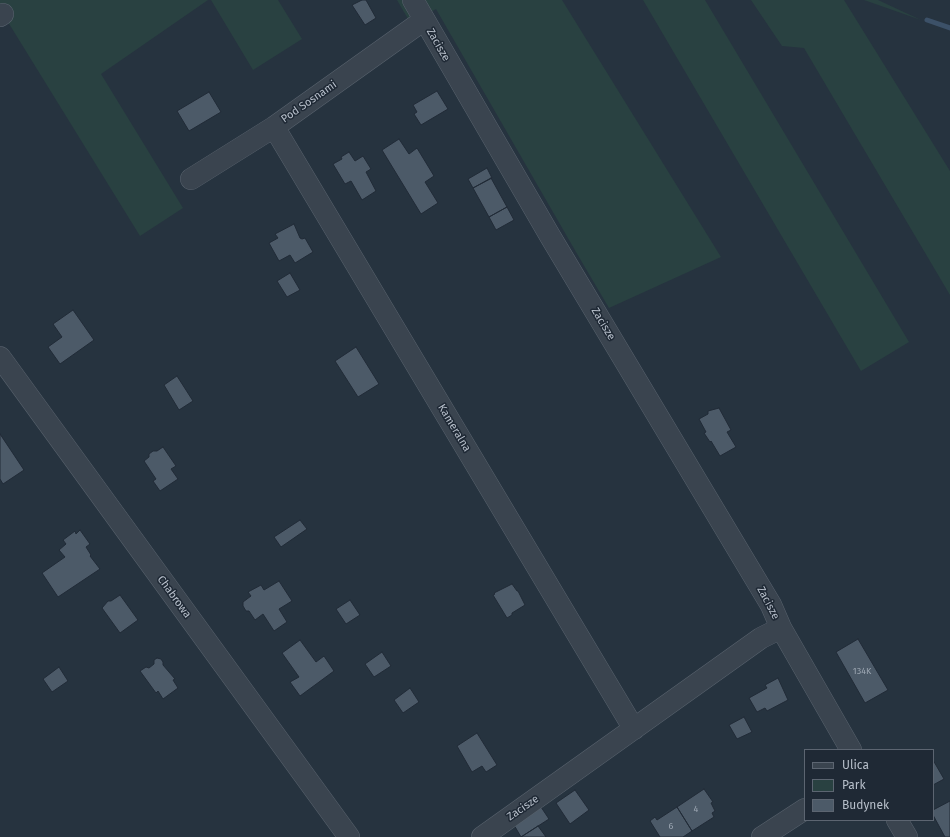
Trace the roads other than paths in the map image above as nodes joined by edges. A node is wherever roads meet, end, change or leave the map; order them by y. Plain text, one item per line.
1 (413, 0) edge
2 (424, 20) junction
3 (274, 127) junction
4 (191, 179) dead end
5 (0, 356) edge
6 (781, 628) junction
7 (634, 729) junction
8 (850, 749) edge
9 (804, 810) edge
10 (898, 821) edge
11 (349, 837) edge
12 (482, 837) edge
13 (762, 837) edge
14 (907, 837) edge

1 - 2 street, Zacisze
2 - 3 street, Pod Sosnami
2 - 6 street, Zacisze
3 - 4 street, Pod Sosnami
3 - 7 street, Kameralna
5 - 11 street, Chabrowa
6 - 7 street, Zacisze
6 - 8 street, Zacisze
7 - 12 street, Zacisze
9 - 13 street
10 - 14 street

